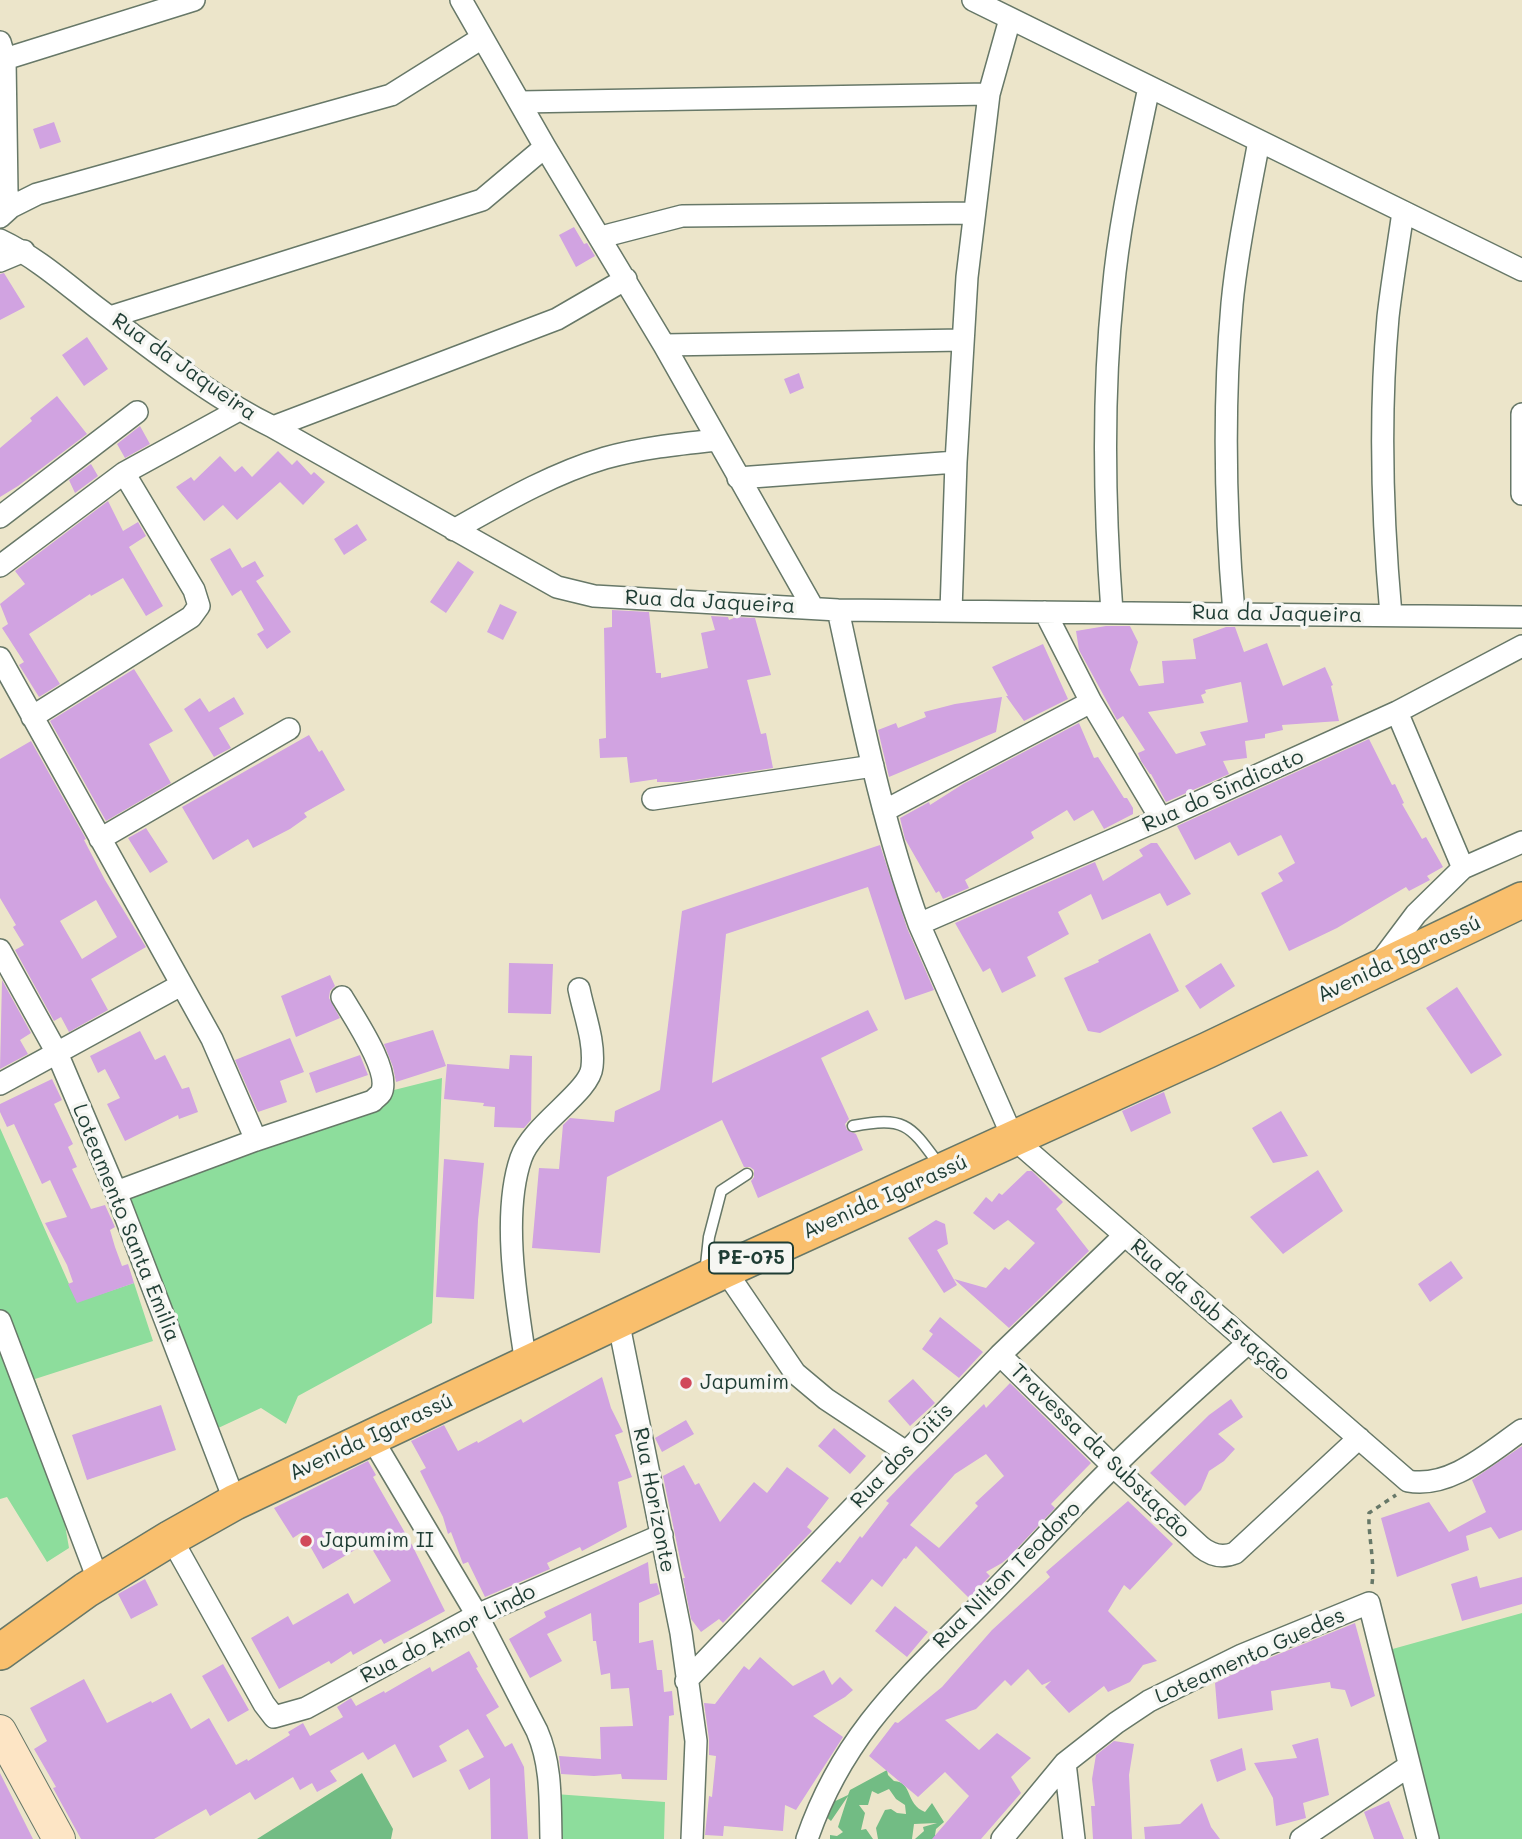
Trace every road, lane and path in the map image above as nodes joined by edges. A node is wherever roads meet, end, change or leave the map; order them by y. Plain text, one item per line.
1 (194, 0) edge
2 (461, 0) edge
3 (973, 0) edge
4 (1010, 19) junction
5 (481, 38) junction
6 (2, 50) edge
7 (1149, 87) junction
8 (989, 94) junction
9 (520, 103) junction
10 (1259, 141) junction
11 (545, 147) junction
12 (6, 212) edge
13 (1403, 212) junction
14 (974, 213) junction
15 (601, 237) junction
16 (0, 240) edge
17 (24, 251) junction
18 (0, 261) edge
19 (1522, 270) edge
20 (626, 279) junction
21 (110, 317) junction
22 (963, 340) junction
23 (664, 345) junction
24 (239, 410) junction
25 (137, 412) dead end
26 (1522, 414) edge
27 (273, 427) junction
28 (716, 440) junction
29 (956, 462) junction
30 (124, 473) junction
31 (738, 478) junction
32 (1522, 494) edge
33 (0, 517) edge
34 (454, 530) junction
35 (0, 566) edge
36 (813, 608) junction
37 (838, 610) junction
38 (951, 611) junction
39 (1045, 612) junction
40 (1112, 612) junction
41 (1234, 613) junction
42 (1391, 615) junction
43 (1522, 617) edge
44 (1522, 646) edge
45 (0, 658) edge
46 (1091, 702) junction
47 (1397, 712) junction
48 (32, 717) junction
49 (289, 729) dead end
50 (873, 766) junction
51 (653, 799) dead end
52 (884, 811) junction
53 (1161, 819) junction
54 (100, 839) junction
55 (1522, 842) edge
56 (1463, 868) junction
57 (1522, 901) edge
58 (919, 924) junction
59 (0, 950) edge
60 (1373, 971) junction
61 (181, 985) junction
62 (579, 989) dead end
63 (342, 997) dead end
64 (57, 1053) junction
65 (0, 1084) edge
66 (853, 1126) dead end
67 (1013, 1138) junction
68 (256, 1140) junction
69 (943, 1171) junction
70 (747, 1174) dead end
71 (117, 1192) junction
72 (1124, 1236) junction
73 (715, 1275) junction
74 (618, 1320) junction
75 (0, 1321) edge
76 (1248, 1343) junction
77 (1000, 1355) junction
78 (526, 1364) junction
79 (1522, 1430) edge
80 (371, 1437) junction
81 (1359, 1438) junction
82 (906, 1452) junction
83 (1114, 1466) junction
84 (1408, 1481) junction
85 (235, 1502) junction
86 (662, 1535) junction
87 (171, 1538) junction
88 (99, 1582) junction
89 (1369, 1603) junction
90 (477, 1615) junction
91 (0, 1652) edge
92 (686, 1681) junction
93 (0, 1731) edge
94 (1065, 1763) junction
95 (1409, 1766) junction
96 (59, 1839) edge
97 (551, 1839) edge
98 (692, 1839) edge
99 (807, 1839) edge
100 (1002, 1839) edge
101 (1074, 1839) edge
102 (1301, 1839) edge
103 (1428, 1839) edge

1 - 6 street
2 - 5 street
3 - 4 street
4 - 7 street
4 - 8 street
5 - 9 street
5 - 12 street
6 - 12 street
7 - 10 street
7 - 40 street
8 - 9 street
8 - 14 street
9 - 11 street
10 - 13 street
10 - 41 street
11 - 15 street
11 - 21 street
13 - 19 street
13 - 42 street
14 - 15 street
14 - 22 street
15 - 20 street
16 - 17 street, Rua da Jaqueira
17 - 18 street
17 - 21 street, Rua da Jaqueira
20 - 23 street
20 - 27 street
21 - 24 street, Rua da Jaqueira
22 - 23 street
22 - 29 street
23 - 28 street
24 - 27 street, Rua da Jaqueira
24 - 30 street
25 - 33 street
26 - 32 street
27 - 34 street, Rua da Jaqueira
28 - 31 street
28 - 34 street
29 - 31 street
29 - 38 street
30 - 35 street
30 - 48 street
31 - 36 street
34 - 36 street, Rua da Jaqueira
36 - 37 street, Rua da Jaqueira
37 - 38 street, Rua da Jaqueira
37 - 50 street
38 - 39 street, Rua da Jaqueira
39 - 40 street, Rua da Jaqueira
39 - 46 street
40 - 41 street, Rua da Jaqueira
41 - 42 street, Rua da Jaqueira
42 - 43 street, Rua da Jaqueira
44 - 47 street, Rua do Sindicato
45 - 48 street
46 - 52 street
46 - 53 street
47 - 53 street, Rua do Sindicato
47 - 56 street
48 - 54 street
49 - 54 street
50 - 51 street
50 - 52 street
52 - 58 street
53 - 58 street, Rua do Sindicato
54 - 61 street
55 - 56 street
56 - 60 street
57 - 60 main road, Avenida Igarassú / PE-075
58 - 67 street
59 - 64 street, Loteamento Santa Emilia
60 - 67 main road, Avenida Igarassú / PE-075
61 - 64 street
61 - 68 street
62 - 78 street
63 - 68 street
64 - 65 street
64 - 71 street, Loteamento Santa Emilia
66 - 69 lane
67 - 69 main road, Avenida Igarassú / PE-075
67 - 72 street, Rua da Sub Estação
68 - 71 street
69 - 73 main road, Avenida Igarassú / PE-075
70 - 73 lane
71 - 85 street, Loteamento Santa Emilia
72 - 76 street, Rua da Sub Estação
72 - 77 street, Rua dos Oitis
73 - 74 main road, Avenida Igarassú / PE-075
73 - 82 street
74 - 78 main road, Avenida Igarassú / PE-075
74 - 86 street, Rua Horizonte
75 - 88 street
76 - 81 street, Rua da Sub Estação
76 - 83 street, Rua Nilton Teodoro
77 - 82 street, Rua dos Oitis
77 - 83 street, Travessa da Substação
78 - 80 main road, Avenida Igarassú / PE-075
79 - 84 street
80 - 85 main road, Avenida Igarassú / PE-075
80 - 90 street
81 - 83 street, Travessa da Substação
81 - 84 street, Rua da Sub Estação
82 - 92 street, Rua dos Oitis
83 - 99 street, Rua Nilton Teodoro
84 - 89 path
85 - 87 main road, Avenida Igarassú / PE-075
86 - 90 street, Rua do Amor Lindo
86 - 92 street, Rua Horizonte
87 - 88 main road, Avenida Igarassú / PE-075
87 - 90 street, Rua do Amor Lindo
88 - 91 main road, Avenida Igarassú / PE-075
89 - 94 street, Loteamento Guedes
89 - 95 street
90 - 97 street
92 - 98 street, Rua Horizonte
93 - 96 street
94 - 100 street, Loteamento Guedes
94 - 101 street
95 - 102 street
95 - 103 street

